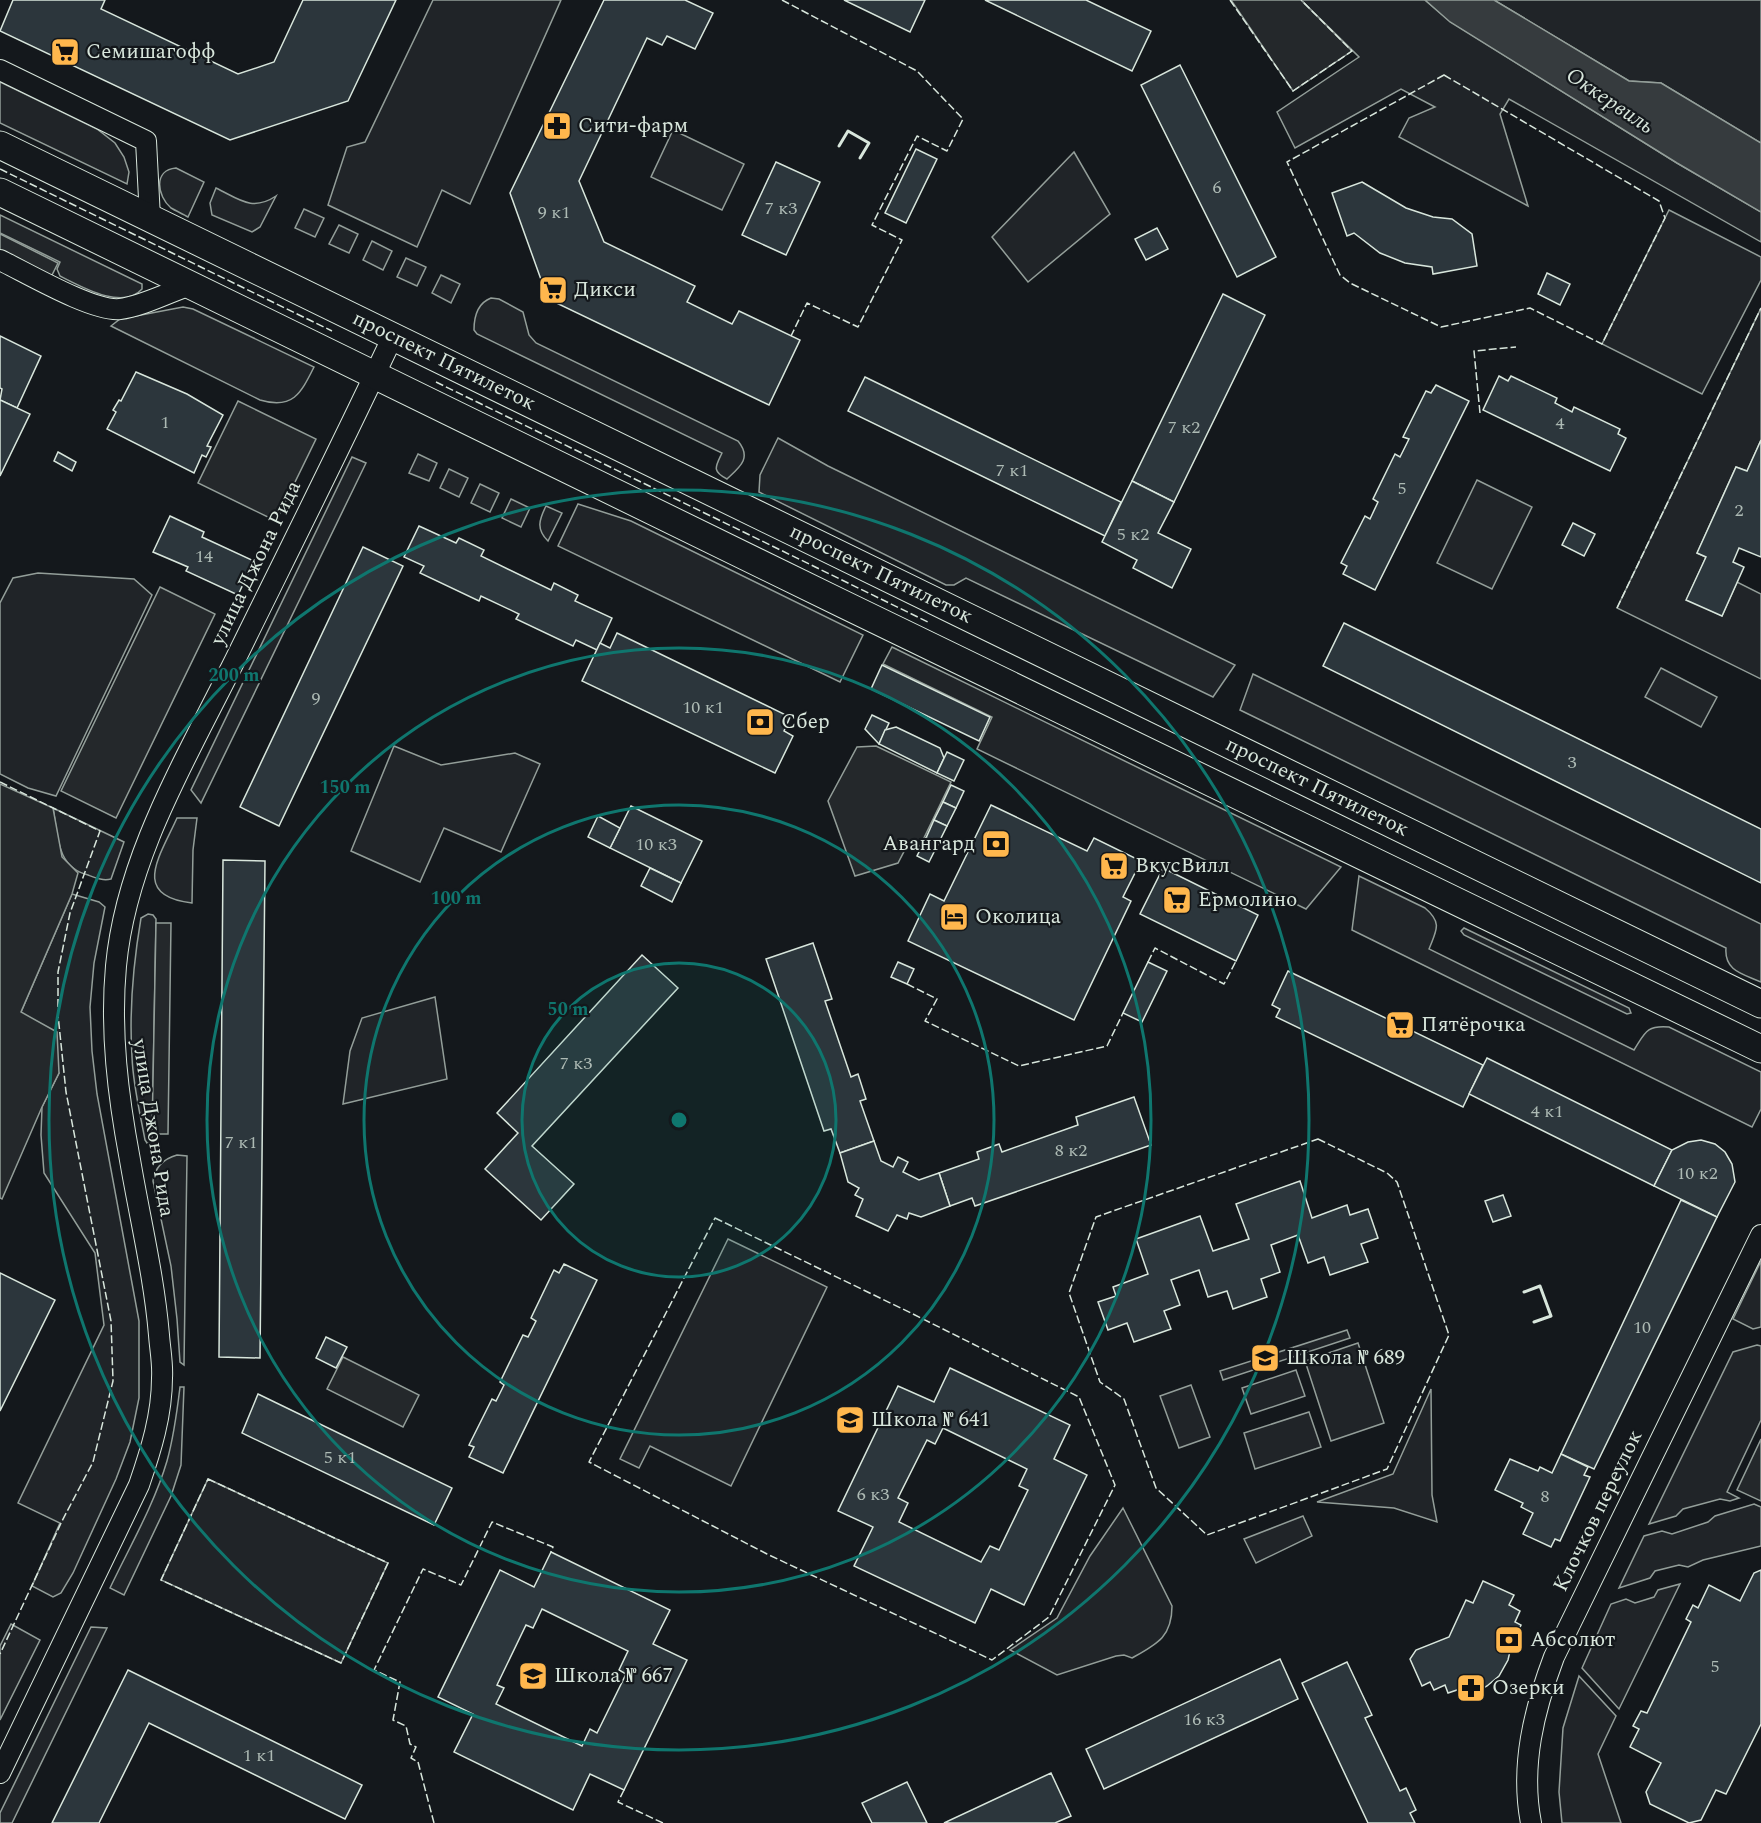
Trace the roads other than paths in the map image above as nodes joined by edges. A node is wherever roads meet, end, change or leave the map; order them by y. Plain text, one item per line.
1 (0, 70) edge
2 (0, 145) edge
3 (0, 192) edge
4 (150, 218) junction
5 (0, 260) edge
6 (190, 285) junction
7 (393, 336) junction
8 (375, 374) junction
9 (1761, 1004) edge
10 (1761, 1049) edge
11 (1761, 1235) edge
12 (0, 1773) edge
13 (1531, 1823) edge

1 - 4 street
2 - 4 street, проспект Пятилеток
3 - 6 street, проспект Пятилеток
4 - 7 street, проспект Пятилеток
5 - 6 street
6 - 8 street, проспект Пятилеток
7 - 8 street, улица Джона Рида
7 - 9 street, проспект Пятилеток
8 - 10 street, проспект Пятилеток
8 - 12 street, улица Джона Рида
11 - 13 street, Клочков переулок

